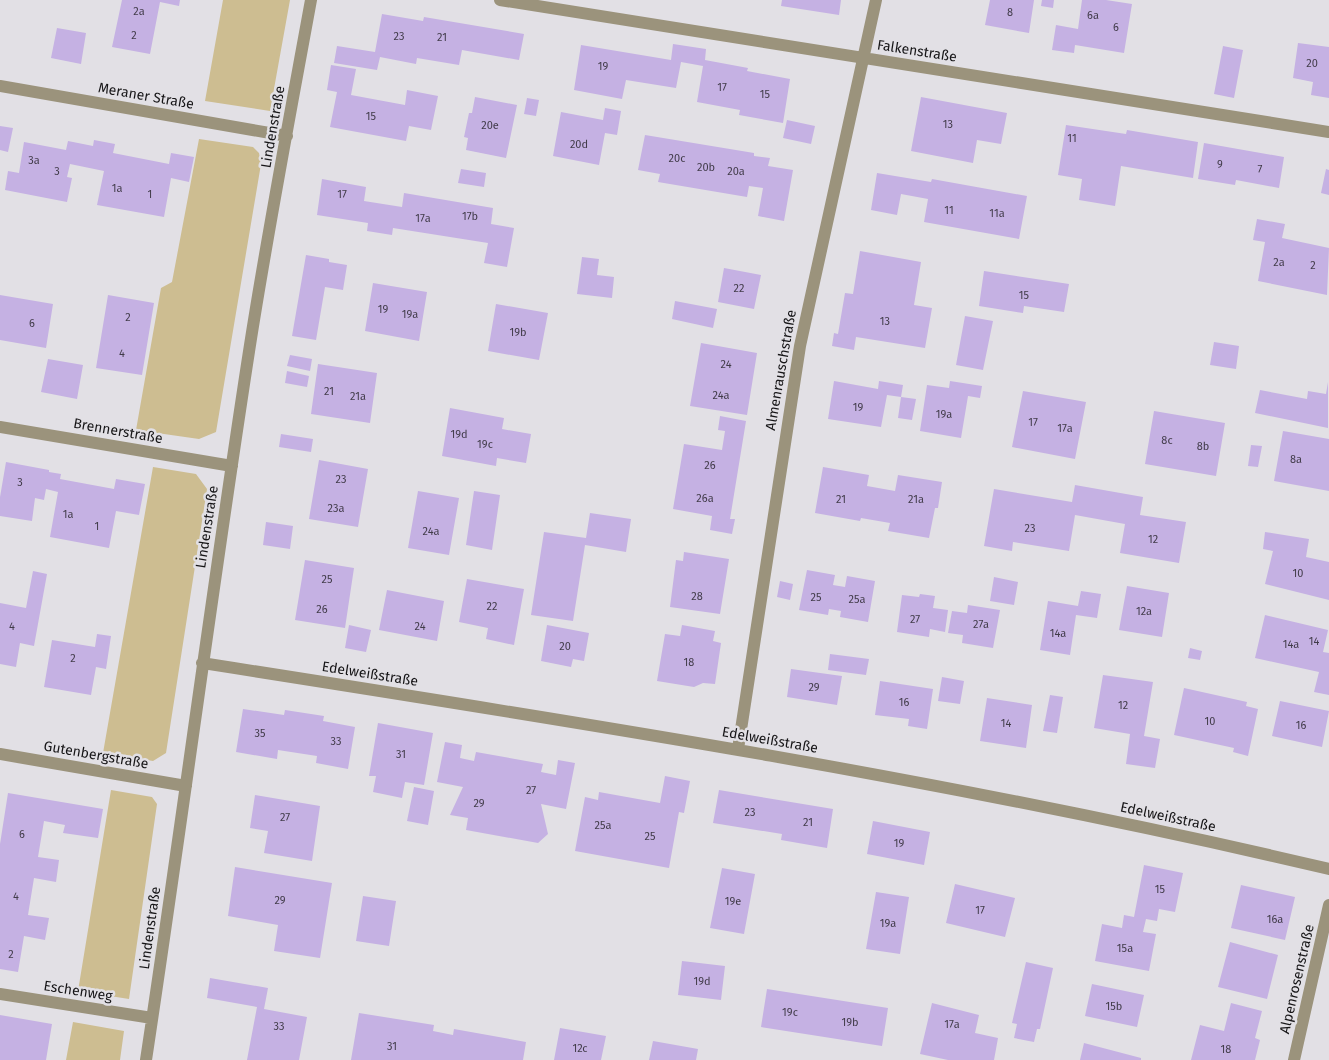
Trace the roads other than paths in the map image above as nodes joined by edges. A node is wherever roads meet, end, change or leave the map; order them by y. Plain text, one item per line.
1 (311, 0) edge
2 (500, 0) edge
3 (876, 0) edge
4 (862, 58) junction
5 (0, 86) edge
6 (1329, 132) edge
7 (287, 136) junction
8 (0, 426) edge
9 (232, 466) junction
10 (202, 664) junction
11 (738, 749) junction
12 (0, 754) edge
13 (186, 786) junction
14 (1329, 869) edge
15 (1329, 905) edge
16 (0, 994) edge
17 (152, 1018) junction
18 (146, 1060) edge
19 (1294, 1060) edge

1 - 7 street, Lindenstraße
2 - 4 street, Falkenstraße
3 - 4 street, Almenrauschstraße
4 - 6 street, Falkenstraße
4 - 11 street, Almenrauschstraße
5 - 7 street, Meraner Straße
7 - 9 street, Lindenstraße
8 - 9 street, Brennerstraße
9 - 10 street, Lindenstraße
10 - 11 street, Edelweißstraße
10 - 13 street, Lindenstraße
11 - 14 street, Edelweißstraße
12 - 13 street, Gutenbergstraße
13 - 17 street, Lindenstraße
15 - 19 street, Alpenrosenstraße
16 - 17 street, Eschenweg
17 - 18 street, Lindenstraße

